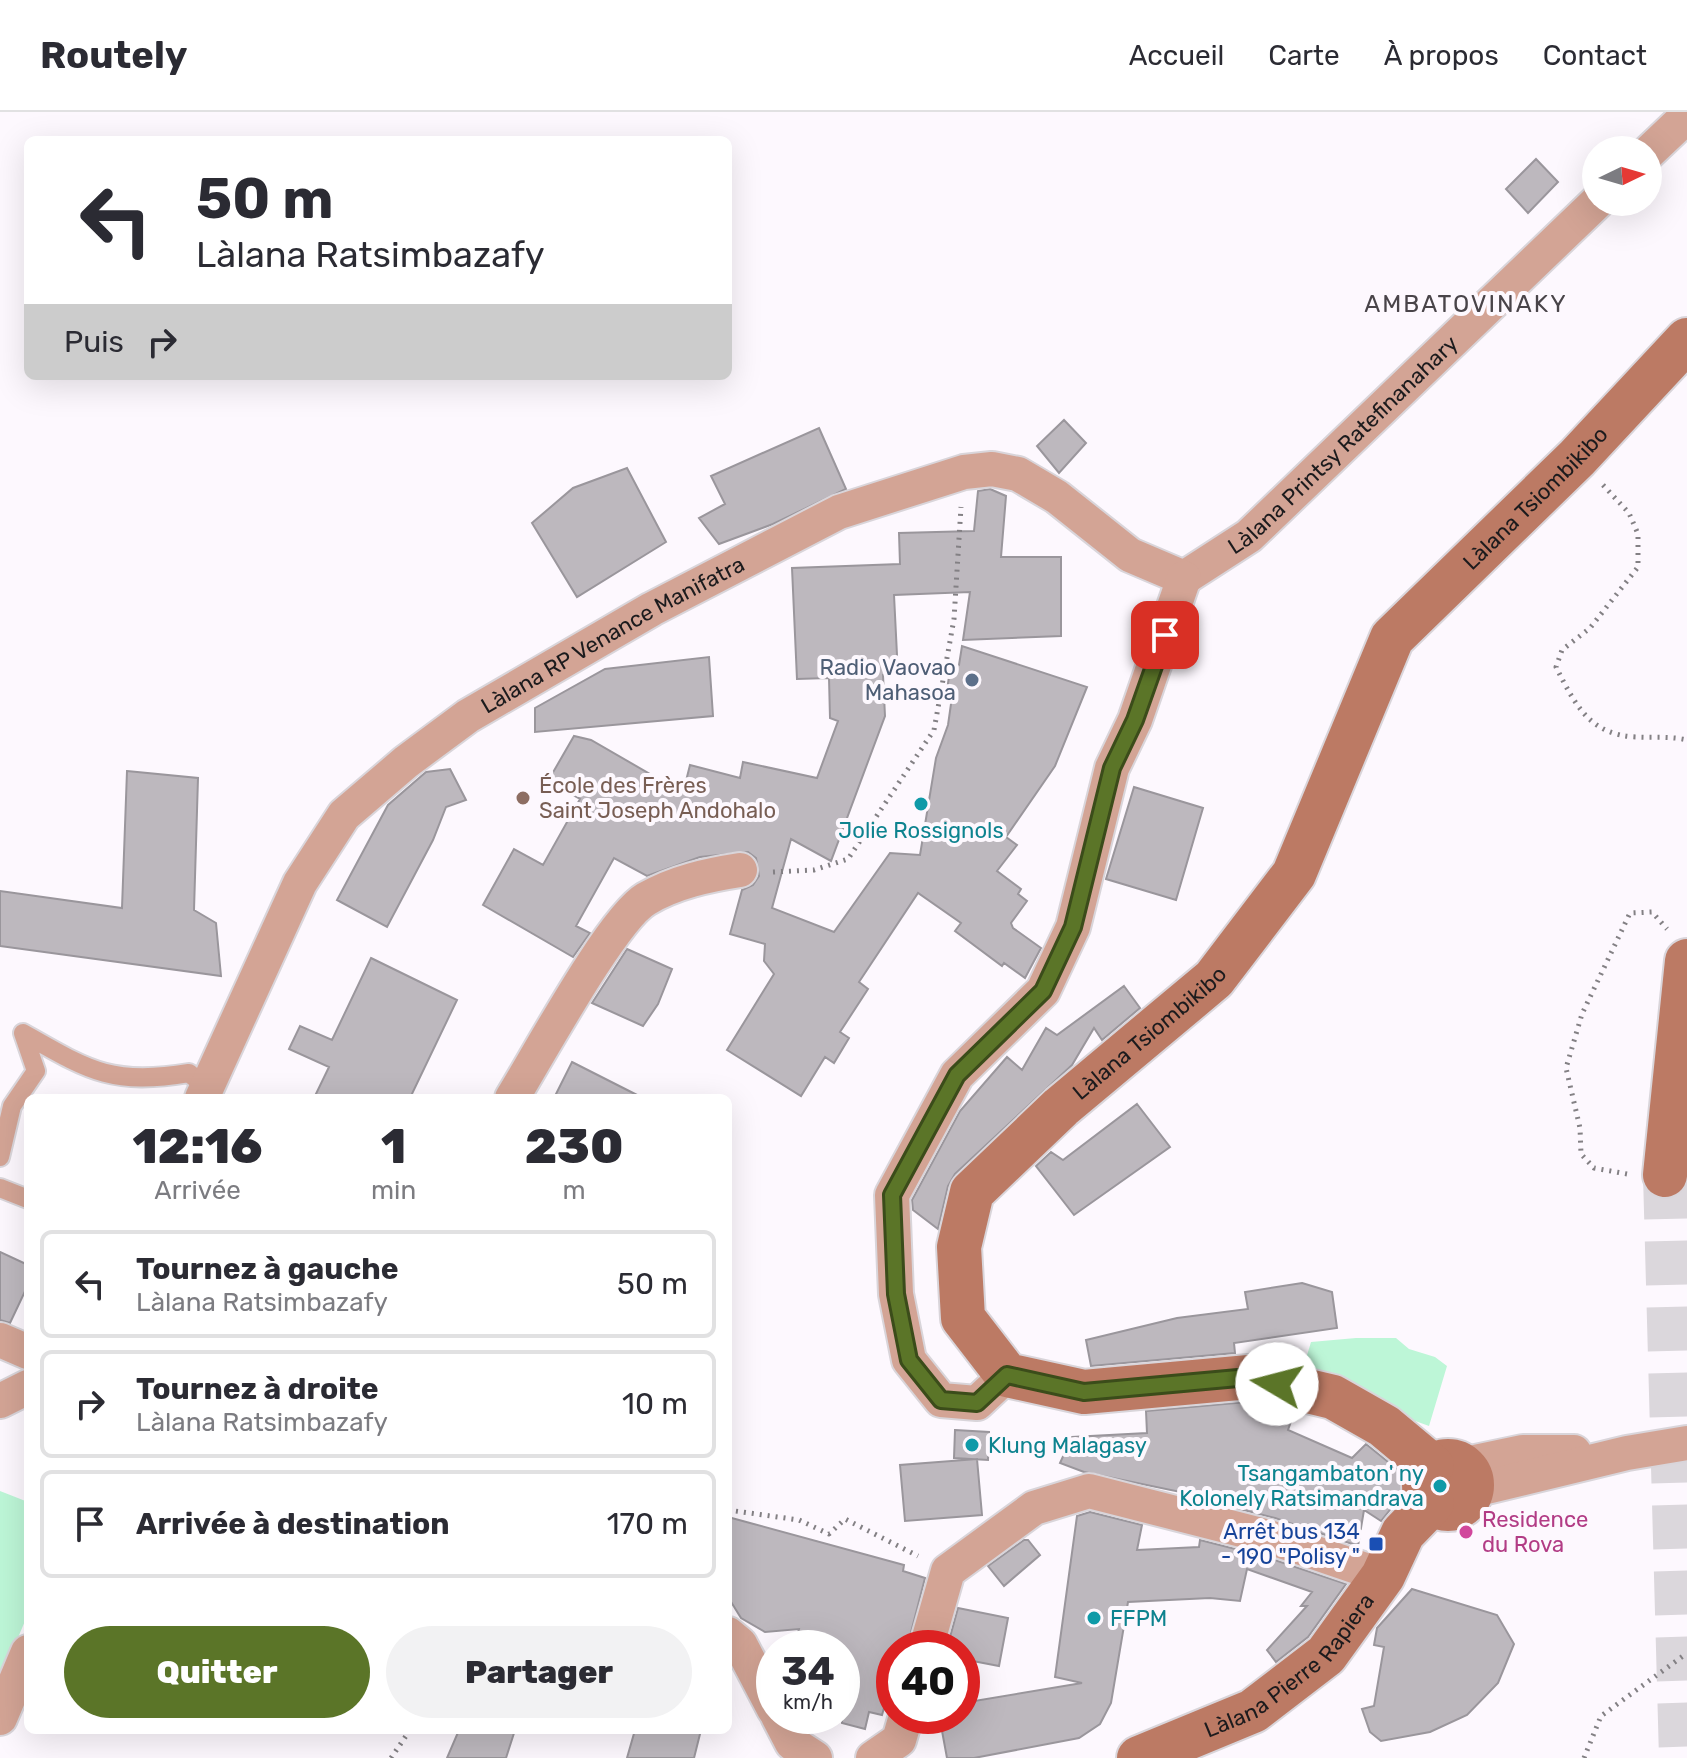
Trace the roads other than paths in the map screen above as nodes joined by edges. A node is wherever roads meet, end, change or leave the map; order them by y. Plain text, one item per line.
1 (1687, 116) edge
2 (1662, 140) edge
3 (1582, 216) edge
4 (1687, 340) edge
5 (1184, 578) junction
6 (740, 870) road end
7 (1678, 947) edge
8 (205, 1093) edge
9 (514, 1094) edge
10 (1679, 1099) edge
11 (0, 1157) edge
12 (1649, 1175) tunnel mouth
13 (0, 1188) edge
14 (24, 1197) edge
15 (0, 1340) edge
16 (24, 1350) edge
17 (1007, 1375) junction
18 (24, 1389) edge
19 (0, 1401) edge
20 (1687, 1443) edge
21 (1449, 1481) junction
22 (1383, 1576) junction
23 (931, 1630) edge
24 (732, 1637) edge
25 (24, 1661) edge
26 (756, 1675) edge
27 (0, 1718) edge
28 (787, 1734) edge
29 (901, 1734) edge
30 (815, 1758) edge
31 (873, 1758) edge
32 (1139, 1758) edge

1 - 2 street
3 - 5 street, Làlana Printsy Ratefinanahary
4 - 17 street, Làlana Tsiombikibo
5 - 8 street, Làlana RP Venance Manifatra
5 - 17 street
6 - 9 street
7 - 10 street
8 - 11 lane
10 - 12 street
13 - 14 lane
15 - 16 street
17 - 21 street
18 - 19 street
20 - 21 street
21 - 22 street, Làlana Pierre Rapiera
22 - 23 street
22 - 32 street, Làlana Pierre Rapiera
24 - 26 street
25 - 27 street
28 - 30 street
29 - 31 street

